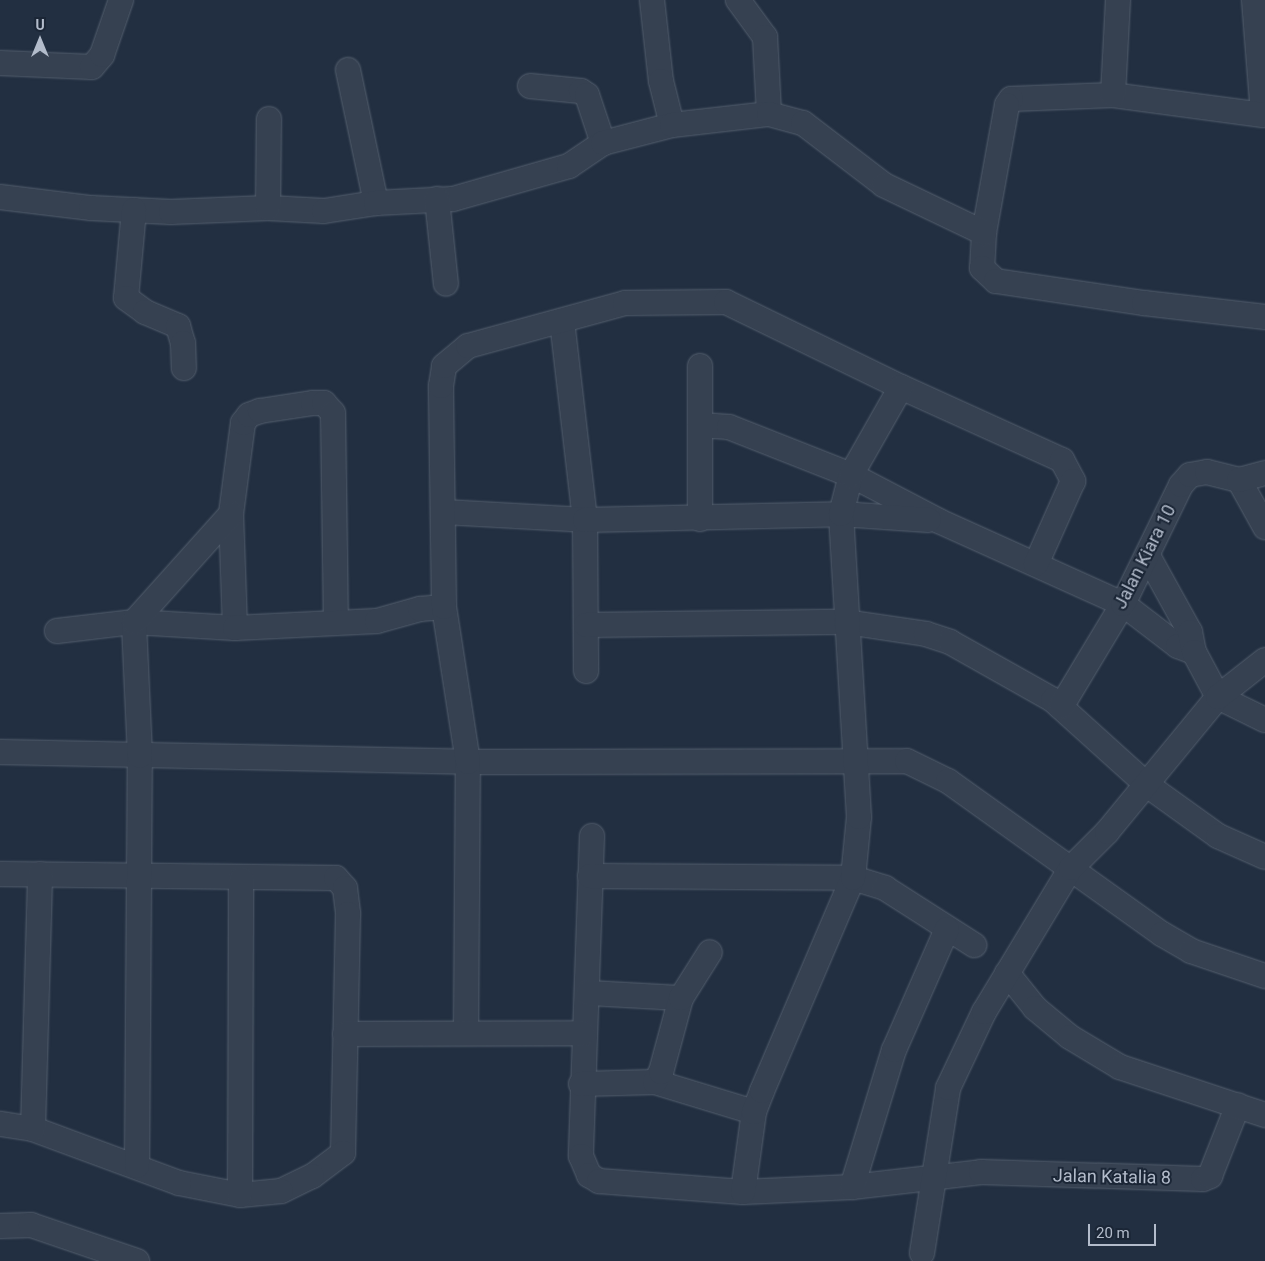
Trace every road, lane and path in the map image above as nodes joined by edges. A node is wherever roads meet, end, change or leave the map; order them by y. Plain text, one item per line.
1 (121, 0) edge
2 (652, 0) edge
3 (738, 0) edge
4 (1118, 0) edge
5 (1254, 0) edge
6 (0, 63) edge
7 (348, 70) dead end
8 (530, 86) dead end
9 (1113, 95) junction
10 (769, 114) junction
11 (1264, 116) edge
12 (269, 120) dead end
13 (672, 125) junction
14 (603, 143) junction
15 (0, 196) edge
16 (437, 199) junction
17 (376, 202) junction
18 (268, 208) junction
19 (134, 210) junction
20 (984, 233) junction
21 (446, 284) dead end
22 (1265, 317) edge
23 (562, 321) junction
24 (700, 366) dead end
25 (184, 368) dead end
26 (902, 387) junction
27 (700, 425) junction
28 (1265, 473) edge
29 (851, 475) junction
30 (1239, 480) junction
31 (444, 512) junction
32 (231, 514) junction
33 (841, 514) junction
34 (700, 519) junction
35 (585, 520) junction
36 (939, 521) junction
37 (1265, 527) edge
38 (1148, 556) junction
39 (1036, 564) junction
40 (1123, 604) junction
41 (444, 607) junction
42 (134, 622) junction
43 (336, 622) junction
44 (846, 622) junction
45 (586, 625) junction
46 (235, 628) junction
47 (58, 631) dead end
48 (1194, 652) junction
49 (1265, 660) edge
50 (586, 671) dead end
51 (1218, 697) junction
52 (1061, 707) junction
53 (1265, 720) edge
54 (0, 752) edge
55 (140, 756) junction
56 (856, 760) junction
57 (468, 762) junction
58 (1147, 785) junction
59 (592, 836) dead end
60 (1265, 857) edge
61 (1072, 868) junction
62 (0, 874) edge
63 (40, 874) junction
64 (140, 875) junction
65 (590, 876) junction
66 (853, 878) junction
67 (241, 879) junction
68 (947, 930) junction
69 (974, 945) dead end
70 (710, 952) dead end
71 (1007, 973) junction
72 (1265, 976) edge
73 (588, 993) junction
74 (681, 998) junction
75 (466, 1033) junction
76 (583, 1033) junction
77 (346, 1034) junction
78 (655, 1082) junction
79 (581, 1084) junction
80 (1238, 1105) junction
81 (754, 1112) junction
82 (1265, 1115) edge
83 (0, 1124) edge
84 (33, 1129) junction
85 (137, 1166) junction
86 (936, 1178) junction
87 (852, 1187) junction
88 (743, 1192) junction
89 (240, 1195) junction
90 (0, 1226) edge
91 (922, 1252) dead end
92 (138, 1261) edge

1 - 6 street
2 - 13 street
3 - 10 street
4 - 9 street
5 - 11 street
7 - 17 street
8 - 14 street
9 - 11 street
9 - 20 street
10 - 13 street
10 - 20 street
12 - 18 street
13 - 14 street
14 - 16 street
15 - 19 street
16 - 17 street
16 - 21 street
17 - 18 street
18 - 19 street
19 - 25 street
20 - 22 street
23 - 26 street
23 - 31 street
23 - 35 street
24 - 27 street
26 - 29 street
26 - 39 street
27 - 29 street
27 - 34 street
28 - 30 street, Jalan Kiara 10
29 - 33 street
29 - 36 street
30 - 37 street
30 - 38 street, Jalan Kiara 10
31 - 35 street
31 - 41 street
32 - 42 street
32 - 43 street
32 - 46 street
33 - 34 street
33 - 36 street
33 - 44 street
34 - 35 street
35 - 45 street
36 - 39 street
38 - 40 street, Jalan Kiara 10
38 - 48 street
39 - 40 street
40 - 48 street
40 - 52 street, Jalan Kiara 10
41 - 43 street
41 - 57 street
42 - 46 street
42 - 47 street
42 - 55 street
43 - 46 street
44 - 45 street
44 - 52 street
44 - 56 street
45 - 50 street
48 - 51 street
49 - 51 street
51 - 53 street
51 - 58 street
52 - 58 street
54 - 55 street
55 - 57 street
55 - 64 street
56 - 57 street
56 - 61 street
56 - 66 street
57 - 75 street
58 - 60 street
58 - 61 street
59 - 65 street, Jalan Katalia 8
61 - 71 street
61 - 72 street
62 - 63 street
63 - 64 street
63 - 84 street
64 - 67 street
64 - 85 street
65 - 66 street
65 - 73 street, Jalan Katalia 8
66 - 68 street
66 - 81 street
67 - 77 street
67 - 89 street
68 - 69 street
68 - 87 street
70 - 74 street
71 - 80 street
71 - 86 street
73 - 74 street
73 - 76 street, Jalan Katalia 8
74 - 78 street
75 - 76 street
75 - 77 street
76 - 79 street, Jalan Katalia 8
77 - 89 street
78 - 79 street
78 - 81 street
79 - 88 street, Jalan Katalia 8
80 - 82 street
80 - 86 street, Jalan Katalia 8
81 - 88 street
83 - 84 street
84 - 85 street
85 - 89 street
86 - 87 street, Jalan Katalia 8
86 - 91 street
87 - 88 street, Jalan Katalia 8
90 - 92 street

